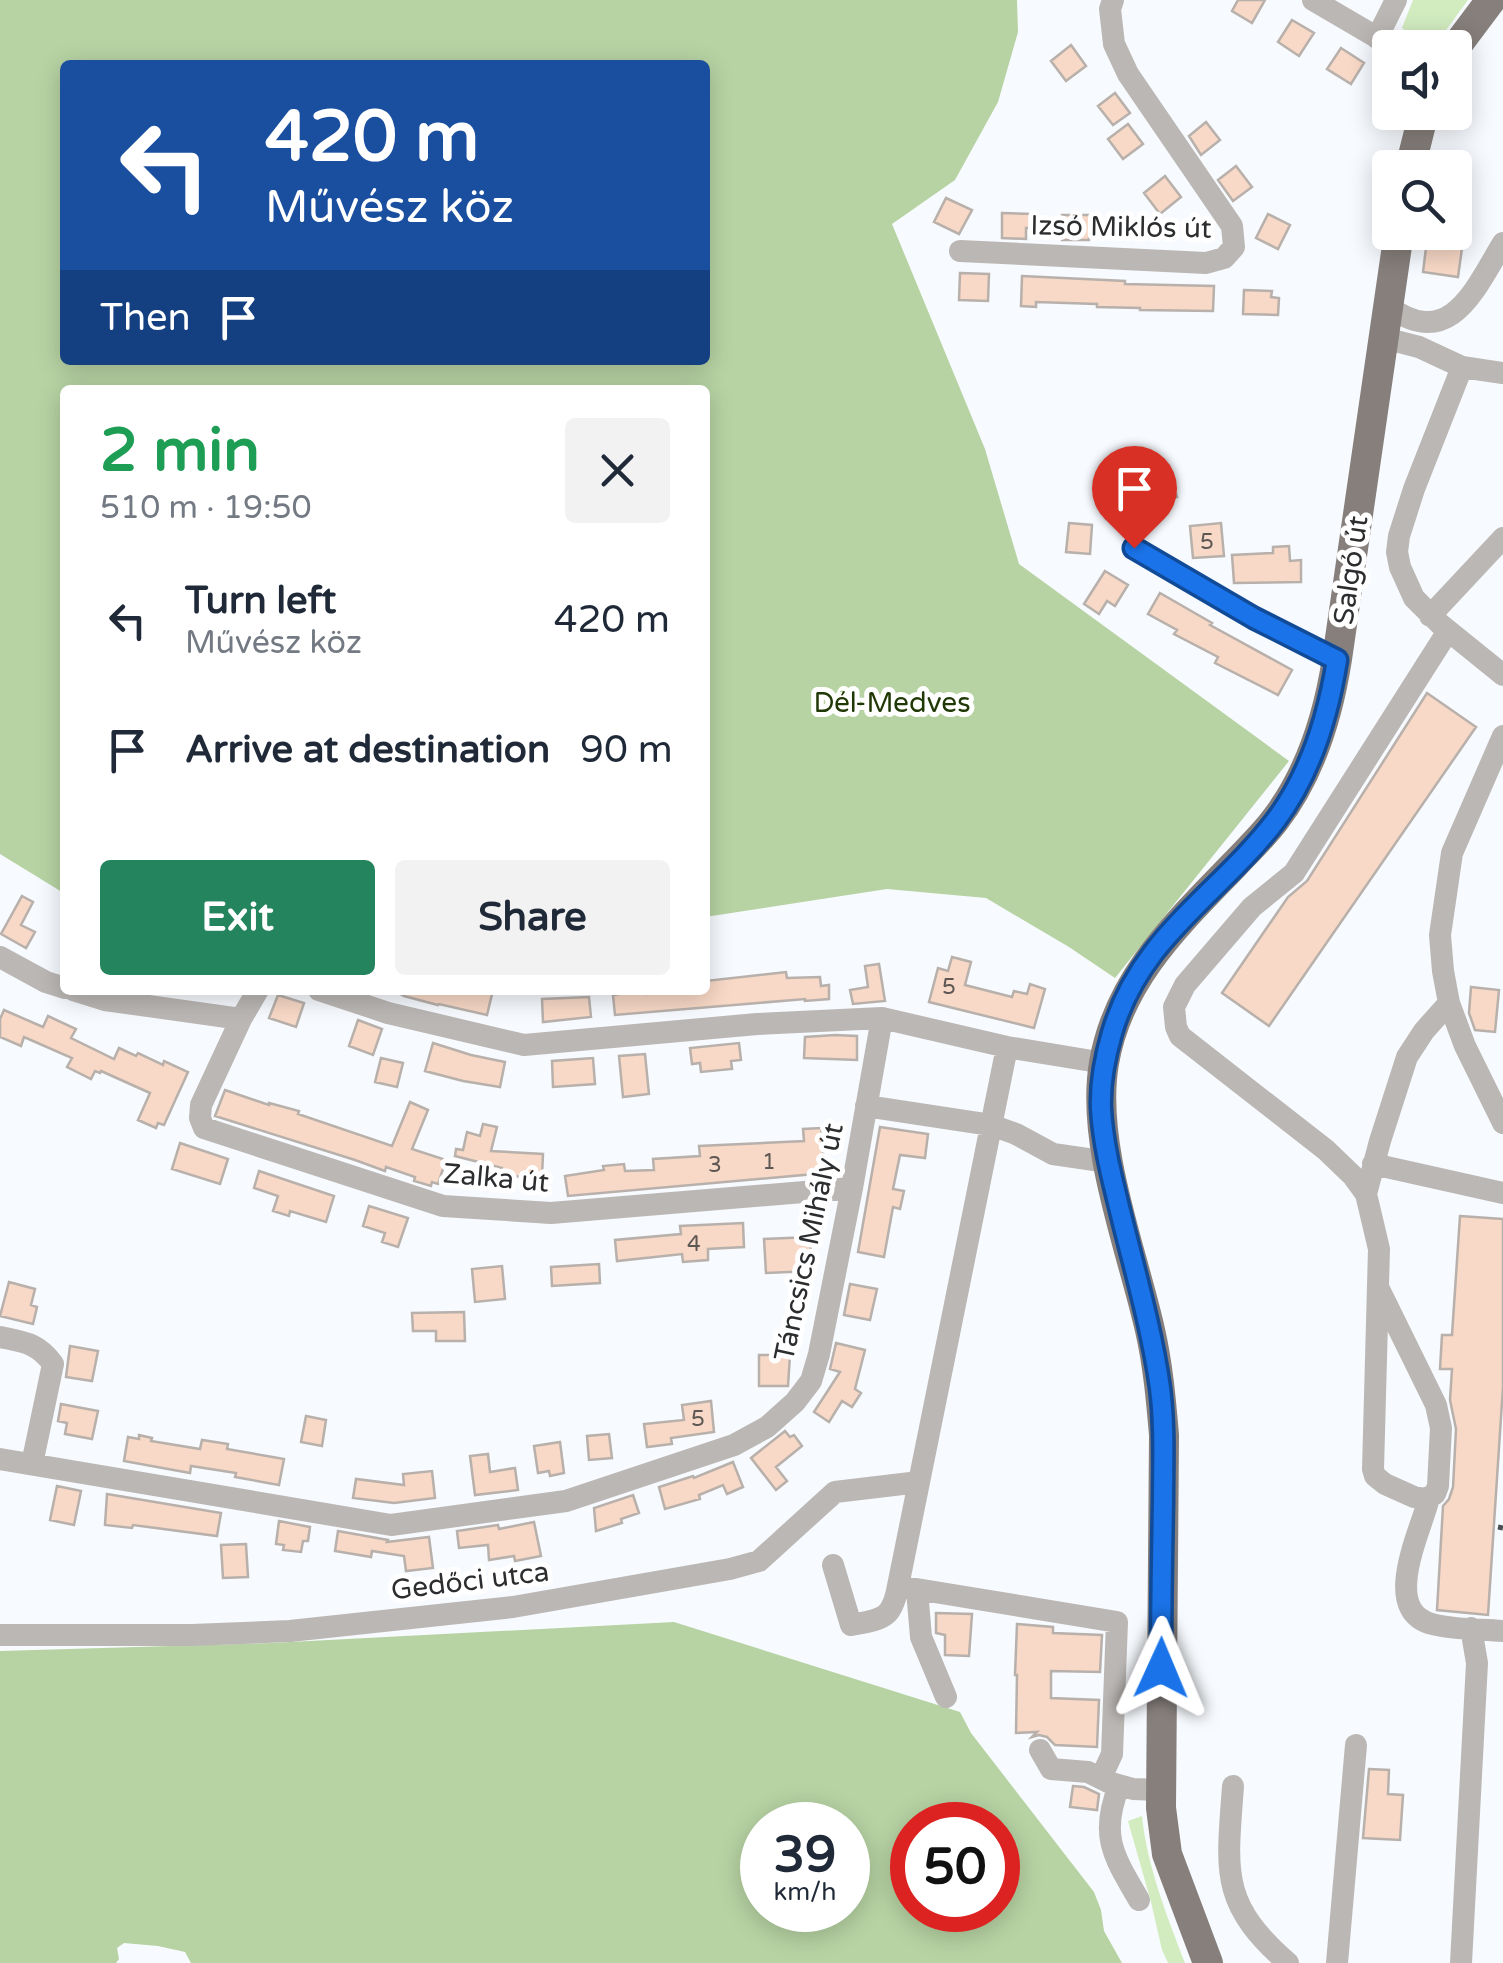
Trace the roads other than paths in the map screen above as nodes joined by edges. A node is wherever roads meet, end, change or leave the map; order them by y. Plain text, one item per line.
1 (1113, 0) edge
2 (1313, 0) edge
3 (1396, 0) edge
4 (1491, 0) edge
5 (1389, 30) edge
6 (1468, 30) edge
7 (1372, 34) edge
8 (1503, 243) edge
9 (1396, 250) edge
10 (960, 251) dead end
11 (1388, 306) junction
12 (1384, 338) junction
13 (1462, 367) junction
14 (1503, 373) edge
15 (1503, 538) edge
16 (1134, 548) dead end
17 (1439, 623) junction
18 (1337, 660) junction
19 (1503, 675) edge
20 (1503, 736) edge
21 (0, 957) edge
22 (60, 986) edge
23 (89, 995) edge
24 (255, 995) edge
25 (335, 995) edge
26 (1449, 1003) junction
27 (882, 1018) junction
28 (241, 1020) junction
29 (1007, 1048) junction
30 (1104, 1062) junction
31 (866, 1106) junction
32 (1503, 1123) edge
33 (992, 1125) junction
34 (1108, 1162) junction
35 (1373, 1164) junction
36 (852, 1188) junction
37 (1366, 1194) junction
38 (1503, 1194) edge
39 (1378, 1286) junction
40 (0, 1337) edge
41 (0, 1460) edge
42 (32, 1464) junction
43 (918, 1482) junction
44 (1429, 1498) junction
45 (833, 1565) dead end
46 (915, 1589) junction
47 (1471, 1628) junction
48 (1503, 1631) edge
49 (0, 1635) edge
50 (946, 1696) dead end
51 (1356, 1744) dead end
52 (1040, 1750) dead end
53 (1110, 1782) junction
54 (1232, 1786) dead end
55 (1160, 1790) junction
56 (1139, 1900) dead end
57 (1208, 1963) edge
58 (1288, 1963) edge
59 (1337, 1963) edge
60 (1461, 1963) edge

1 - 10 street, Izsó Miklós út
2 - 7 street
3 - 5 street
4 - 6 main road
8 - 11 street
9 - 11 main road, Salgó út
11 - 12 main road, Salgó út
12 - 13 street
12 - 18 main road, Salgó út
13 - 14 street
13 - 17 street
15 - 17 street
16 - 18 street
17 - 19 street
17 - 37 street
18 - 30 main road, Salgó út
20 - 26 street
21 - 22 street
23 - 28 street
24 - 28 street
25 - 27 street
26 - 32 street
26 - 35 street
27 - 29 street
27 - 31 street, Táncsics Mihály út
28 - 36 street, Zalka út
29 - 30 street
29 - 33 street
30 - 34 main road, Salgó út
31 - 33 street
31 - 36 street, Táncsics Mihály út
33 - 34 street
33 - 43 street
34 - 55 main road, Salgó út
35 - 37 street
35 - 38 street
36 - 42 street, Táncsics Mihály út
37 - 39 street
39 - 44 street
39 - 44 street
40 - 42 street
41 - 42 street, Táncsics Mihály út
43 - 46 street
43 - 49 street, Gedőci utca
44 - 47 street
45 - 46 street
46 - 50 street
46 - 53 street
47 - 48 street
47 - 60 street
51 - 59 street
52 - 53 street
53 - 55 street
53 - 56 street
54 - 58 street
55 - 57 main road, Salgó út

